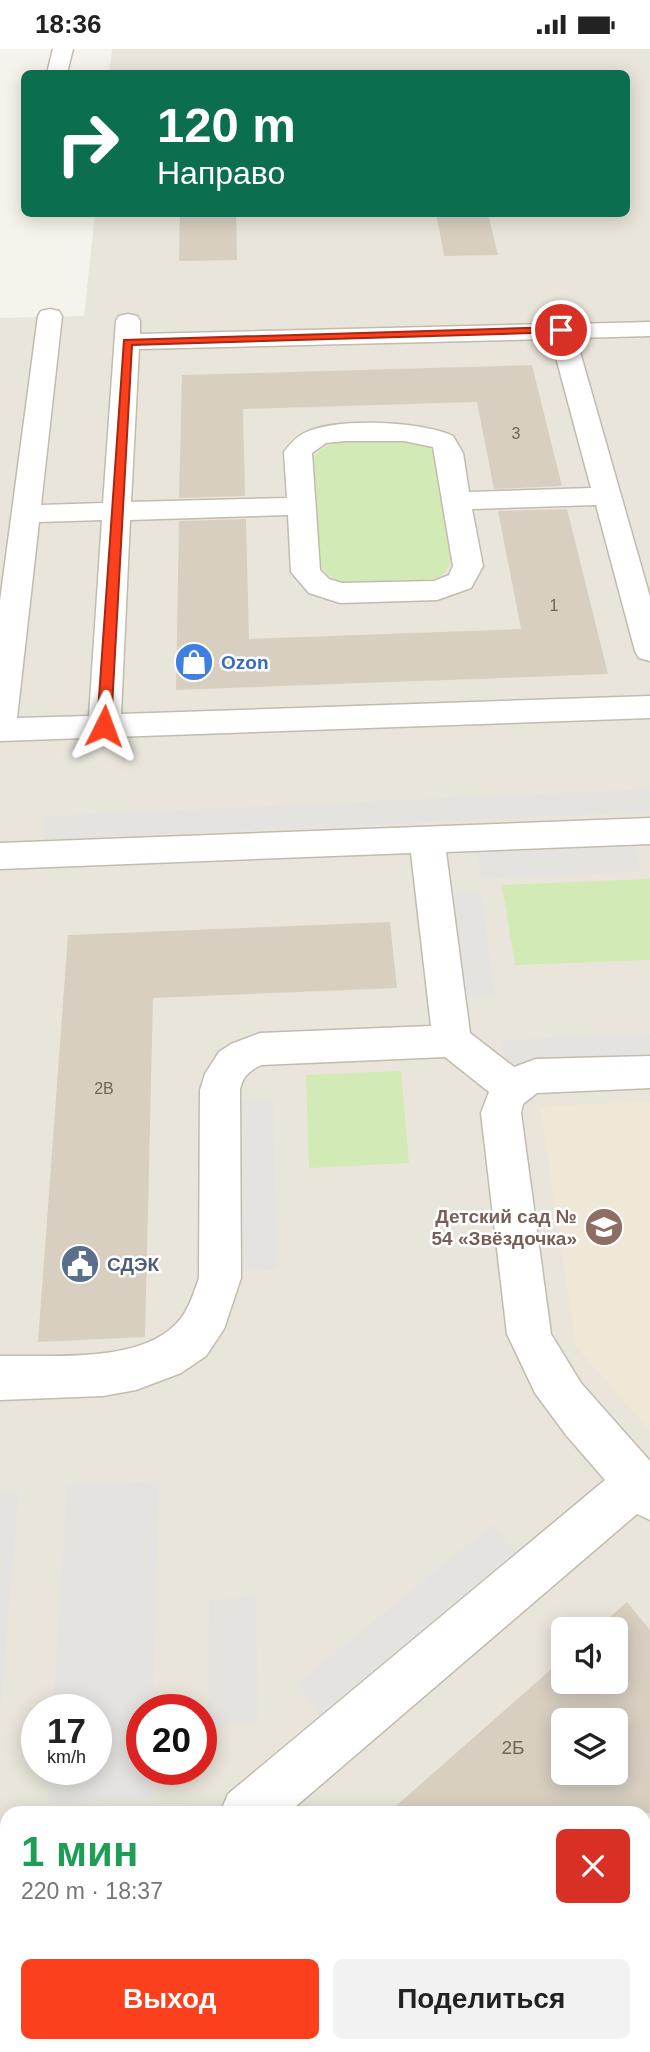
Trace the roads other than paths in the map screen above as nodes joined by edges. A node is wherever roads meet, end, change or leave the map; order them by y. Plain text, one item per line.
1 (63, 49) edge
2 (58, 70) edge
3 (50, 316) dead end
4 (559, 322) junction
5 (650, 329) edge
6 (607, 496) junction
7 (457, 501) junction
8 (301, 506) junction
9 (117, 511) junction
10 (26, 514) junction
11 (650, 651) edge
12 (650, 707) edge
13 (0, 722) edge
14 (104, 726) junction
15 (0, 730) edge
16 (650, 831) edge
17 (427, 840) junction
18 (0, 856) edge
19 (452, 1041) junction
20 (650, 1072) edge
21 (511, 1087) junction
22 (0, 1378) edge
23 (644, 1489) edge
24 (256, 1806) edge

1 - 2 lane
3 - 10 lane
4 - 5 lane
4 - 6 lane
4 - 9 lane
6 - 7 lane
6 - 11 lane
7 - 8 lane
7 - 8 lane
8 - 9 lane
9 - 10 lane
9 - 14 lane
10 - 13 lane
12 - 14 lane
14 - 15 lane
16 - 17 lane
17 - 18 lane
17 - 19 lane
19 - 21 lane
19 - 22 lane
20 - 21 lane
21 - 23 lane
23 - 24 lane

